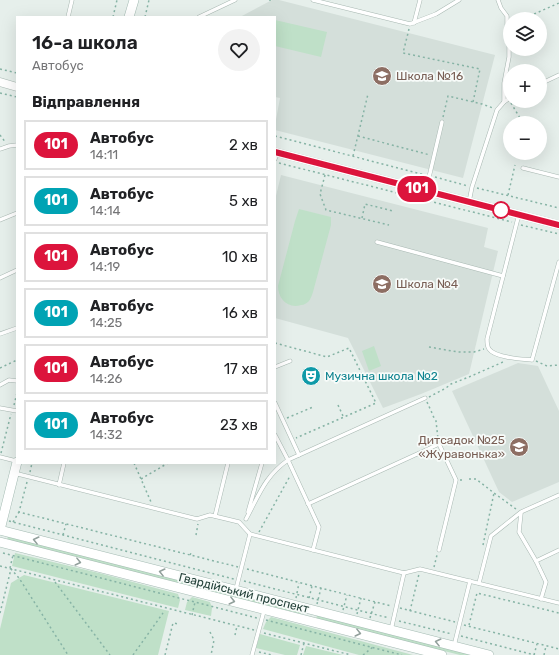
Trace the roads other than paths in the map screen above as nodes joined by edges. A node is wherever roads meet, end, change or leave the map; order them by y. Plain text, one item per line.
1 (72, 0) edge
2 (134, 0) edge
3 (235, 0) edge
4 (313, 0) edge
5 (420, 0) edge
6 (459, 0) edge
7 (498, 0) edge
8 (68, 16) edge
9 (129, 16) edge
10 (201, 16) edge
11 (412, 23) junction
12 (508, 64) edge
13 (559, 75) edge
14 (547, 81) edge
15 (0, 82) edge
16 (16, 87) edge
17 (503, 103) edge
18 (442, 122) road end
19 (16, 145) edge
20 (0, 149) edge
21 (276, 157) edge
22 (523, 168) dead end
23 (559, 177) edge
24 (426, 191) junction
25 (469, 202) junction
26 (16, 213) edge
27 (519, 214) junction
28 (0, 220) edge
29 (559, 225) edge
30 (378, 242) dead end
31 (559, 262) edge
32 (16, 270) edge
33 (503, 276) junction
34 (0, 278) edge
35 (16, 328) edge
36 (0, 334) edge
37 (290, 361) dead end
38 (276, 367) edge
39 (16, 381) edge
40 (0, 385) edge
41 (427, 398) road end
42 (276, 406) edge
43 (0, 408) edge
44 (15, 410) edge
45 (276, 437) edge
46 (299, 455) junction
47 (0, 457) edge
48 (288, 460) junction
49 (16, 462) edge
50 (16, 464) edge
51 (64, 464) edge
52 (228, 464) edge
53 (262, 464) edge
54 (14, 473) junction
55 (59, 485) junction
56 (559, 495) edge
57 (308, 504) junction
58 (521, 512) junction
59 (215, 516) junction
60 (246, 519) junction
61 (244, 528) junction
62 (0, 530) edge
63 (250, 534) junction
64 (0, 542) edge
65 (313, 550) junction
66 (439, 550) road end
67 (559, 550) edge
68 (536, 561) junction
69 (404, 573) junction
70 (470, 581) junction
71 (478, 583) junction
72 (236, 591) junction
73 (541, 599) junction
74 (559, 604) edge
75 (314, 607) junction
76 (264, 610) junction
77 (308, 621) junction
78 (391, 630) junction
79 (454, 646) junction
80 (252, 655) edge
81 (442, 655) edge
82 (489, 655) edge

1 - 8 lane
2 - 9 main road
3 - 10 lane
4 - 11 lane
5 - 11 lane
6 - 11 lane
7 - 12 lane
13 - 14 lane
15 - 16 street
17 - 25 lane
18 - 24 lane
19 - 20 lane
21 - 24 street
22 - 23 lane
24 - 25 street
25 - 27 street
26 - 28 lane
27 - 29 street
27 - 33 lane
30 - 33 lane
31 - 33 lane
32 - 34 lane
35 - 36 lane
37 - 38 lane
39 - 40 lane
41 - 46 lane
42 - 46 lane
43 - 44 lane
45 - 48 lane
46 - 48 lane
47 - 49 lane
48 - 57 lane
48 - 60 lane
50 - 54 main road
51 - 55 lane
52 - 59 lane
53 - 60 lane
54 - 55 lane
54 - 62 main road
55 - 59 lane
56 - 58 lane
57 - 65 lane
57 - 66 lane
58 - 68 lane
58 - 71 lane
59 - 61 lane
60 - 61 lane
61 - 63 lane
72 -> 62 main road, Гвардійський проспект
63 - 65 lane
63 - 72 lane
64 -> 76 main road, Гвардійський проспект
65 - 69 lane
67 - 68 lane
68 - 73 lane
69 - 70 lane
69 - 78 lane
70 - 71 lane
70 - 79 lane
71 - 73 lane
72 - 75 main road, Гвардійський проспект
73 - 74 lane
75 - 77 main road
75 - 78 main road, Гвардійський проспект
76 - 77 main road, Гвардійський проспект
76 - 80 lane
77 -> 81 main road, Гвардійський проспект
79 -> 78 main road, Гвардійський проспект
79 - 82 main road, Гвардійський проспект

